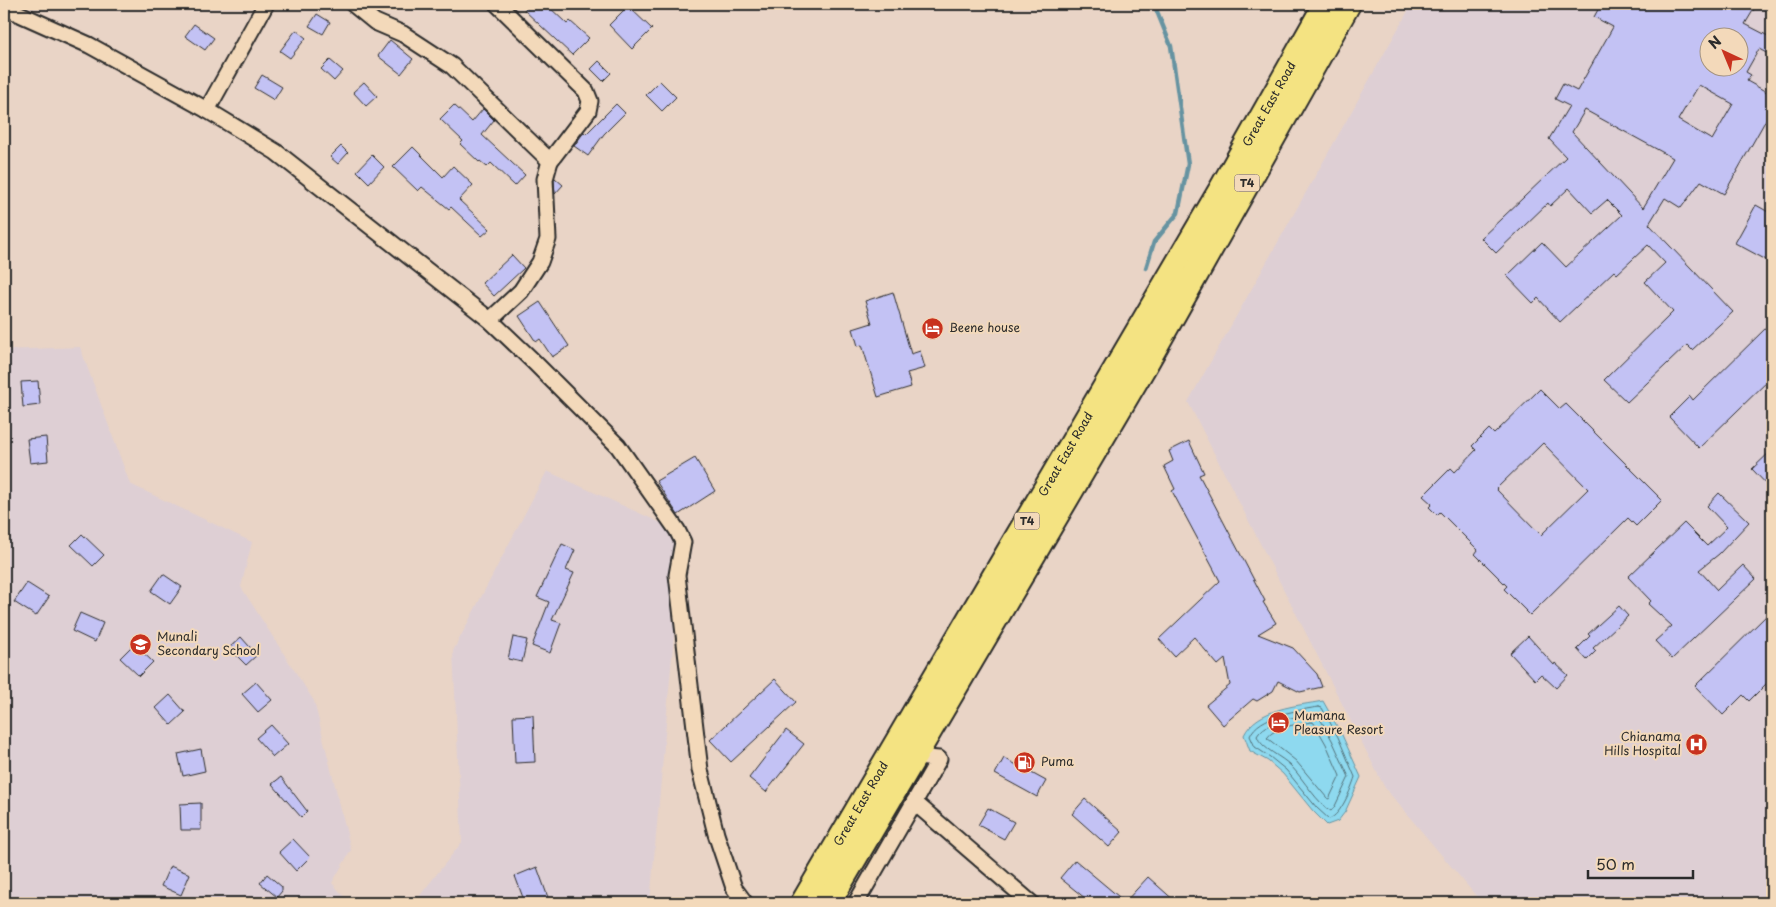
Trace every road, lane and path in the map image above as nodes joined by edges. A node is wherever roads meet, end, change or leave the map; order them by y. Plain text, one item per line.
1 (266, 4) edge
2 (352, 4) edge
3 (497, 4) edge
4 (1313, 4) edge
5 (1326, 4) edge
6 (1348, 4) edge
7 (4, 7) edge
8 (207, 110) junction
9 (1250, 138) junction
10 (550, 162) junction
11 (490, 320) junction
12 (915, 757) junction
13 (914, 802) junction
14 (745, 903) edge
15 (803, 903) edge
16 (828, 903) edge
17 (856, 903) edge
18 (1031, 903) edge

1 - 8 street
2 - 10 street
3 - 10 street
4 - 9 street
5 - 9 main road, Great East Road / T4
6 - 12 main road, Great East Road / T4
7 - 8 street
8 - 11 street
9 - 15 main road, Great East Road / T4
10 - 11 street
11 - 14 street
12 - 13 street
12 - 16 main road, Great East Road / T4
13 - 17 street
13 - 18 street

